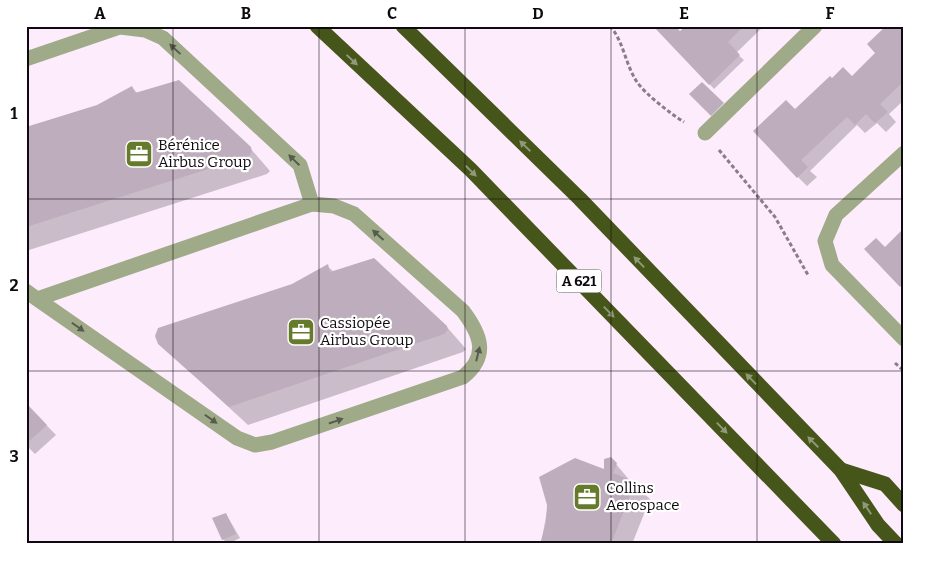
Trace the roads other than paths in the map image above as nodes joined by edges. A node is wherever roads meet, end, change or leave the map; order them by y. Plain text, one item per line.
1 (120, 26) edge
2 (316, 26) edge
3 (403, 26) edge
4 (815, 26) edge
5 (26, 59) edge
6 (705, 133) dead end
7 (904, 153) edge
8 (312, 204) junction
9 (32, 295) edge
10 (904, 338) edge
11 (841, 470) junction
12 (904, 505) edge
13 (834, 544) edge
14 (896, 544) edge

1 - 5 street
8 -> 1 street
2 -> 13 highway, A 621
11 -> 3 highway
4 - 6 street
7 - 10 street
8 - 9 street
9 -> 8 street
11 - 12 highway
14 -> 11 highway

